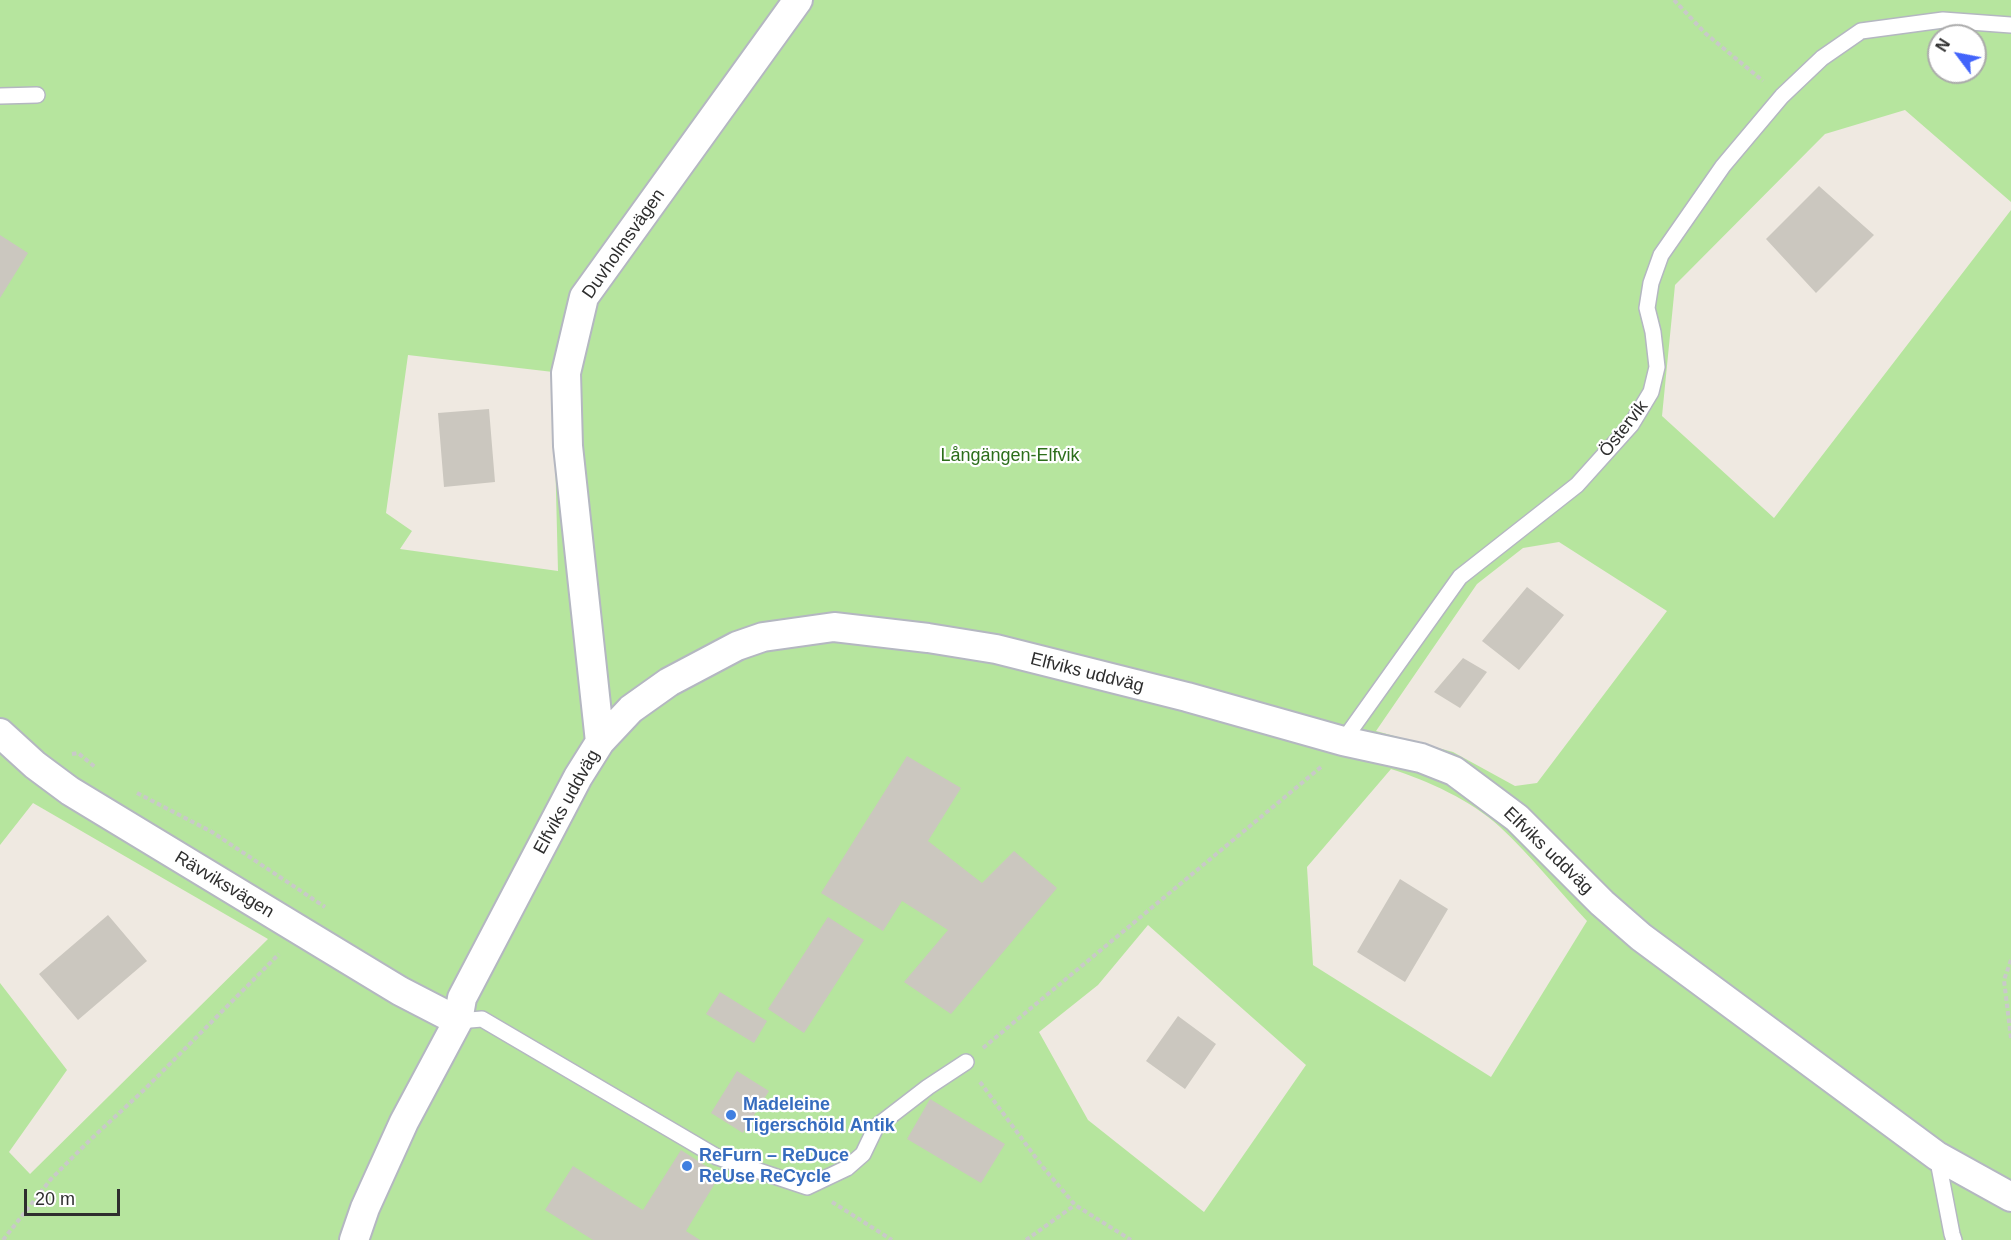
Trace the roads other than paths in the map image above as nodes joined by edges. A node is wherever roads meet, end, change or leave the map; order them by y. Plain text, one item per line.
1 (798, 0) edge
2 (2011, 25) edge
3 (37, 95) dead end
4 (0, 96) edge
5 (0, 733) edge
6 (1342, 741) junction
7 (600, 742) junction
8 (458, 1021) junction
9 (966, 1062) road end
10 (1936, 1156) junction
11 (2011, 1197) edge
12 (354, 1240) edge
13 (1954, 1240) edge

1 - 7 street, Duvholmsvägen
2 - 6 lane, Östervik
3 - 4 lane
5 - 8 street, Rävviksvägen
6 - 7 street, Elfviks uddväg
6 - 10 street, Elfviks uddväg
7 - 8 street, Elfviks uddväg
8 - 9 lane
8 - 12 street, Elfviks uddväg
10 - 11 street, Elfviks uddväg
10 - 13 lane

